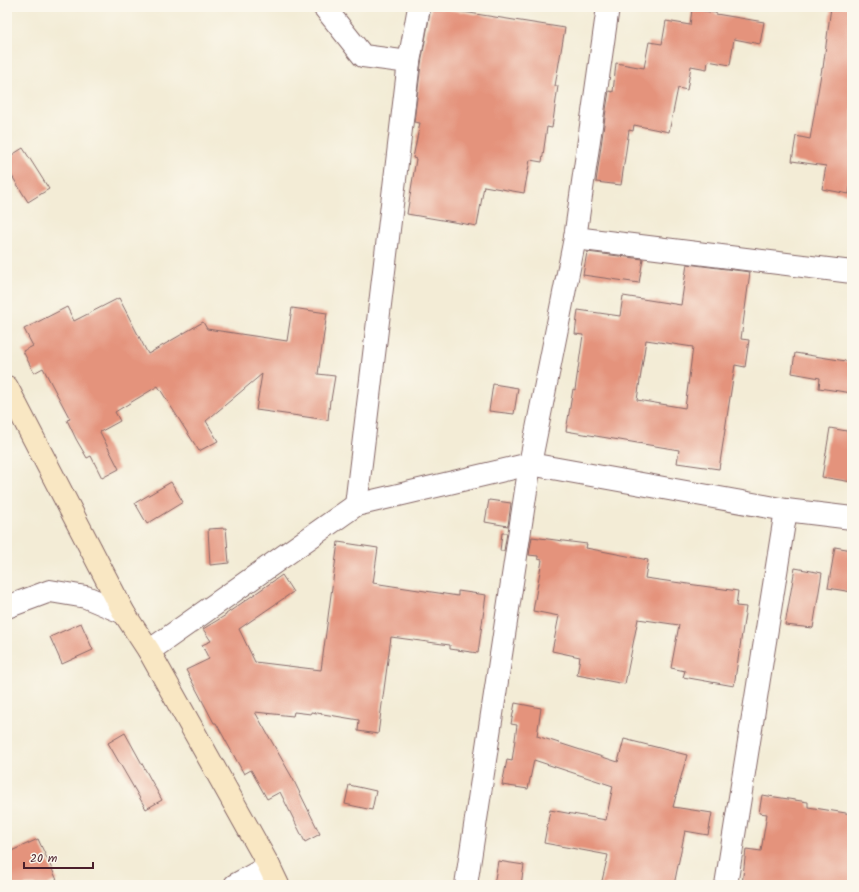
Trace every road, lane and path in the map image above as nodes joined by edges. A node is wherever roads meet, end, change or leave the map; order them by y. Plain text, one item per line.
1 (324, 7) edge
2 (419, 7) edge
3 (608, 7) edge
4 (409, 62) junction
5 (575, 238) junction
6 (852, 272) edge
7 (7, 387) edge
8 (530, 464) junction
9 (356, 505) junction
10 (786, 510) junction
11 (852, 518) edge
12 (7, 607) edge
13 (124, 613) junction
14 (149, 651) junction
15 (269, 866) junction
16 (235, 885) edge
17 (278, 885) edge
18 (466, 885) edge
19 (726, 885) edge

1 - 4 street
2 - 4 street
3 - 5 street
4 - 9 street
5 - 6 street
5 - 8 street
7 - 13 street
8 - 9 street
8 - 10 street
8 - 18 street
9 - 14 street
10 - 11 street
10 - 19 street
12 - 13 street
13 - 14 street
14 - 15 street
15 - 16 street
15 - 17 street

